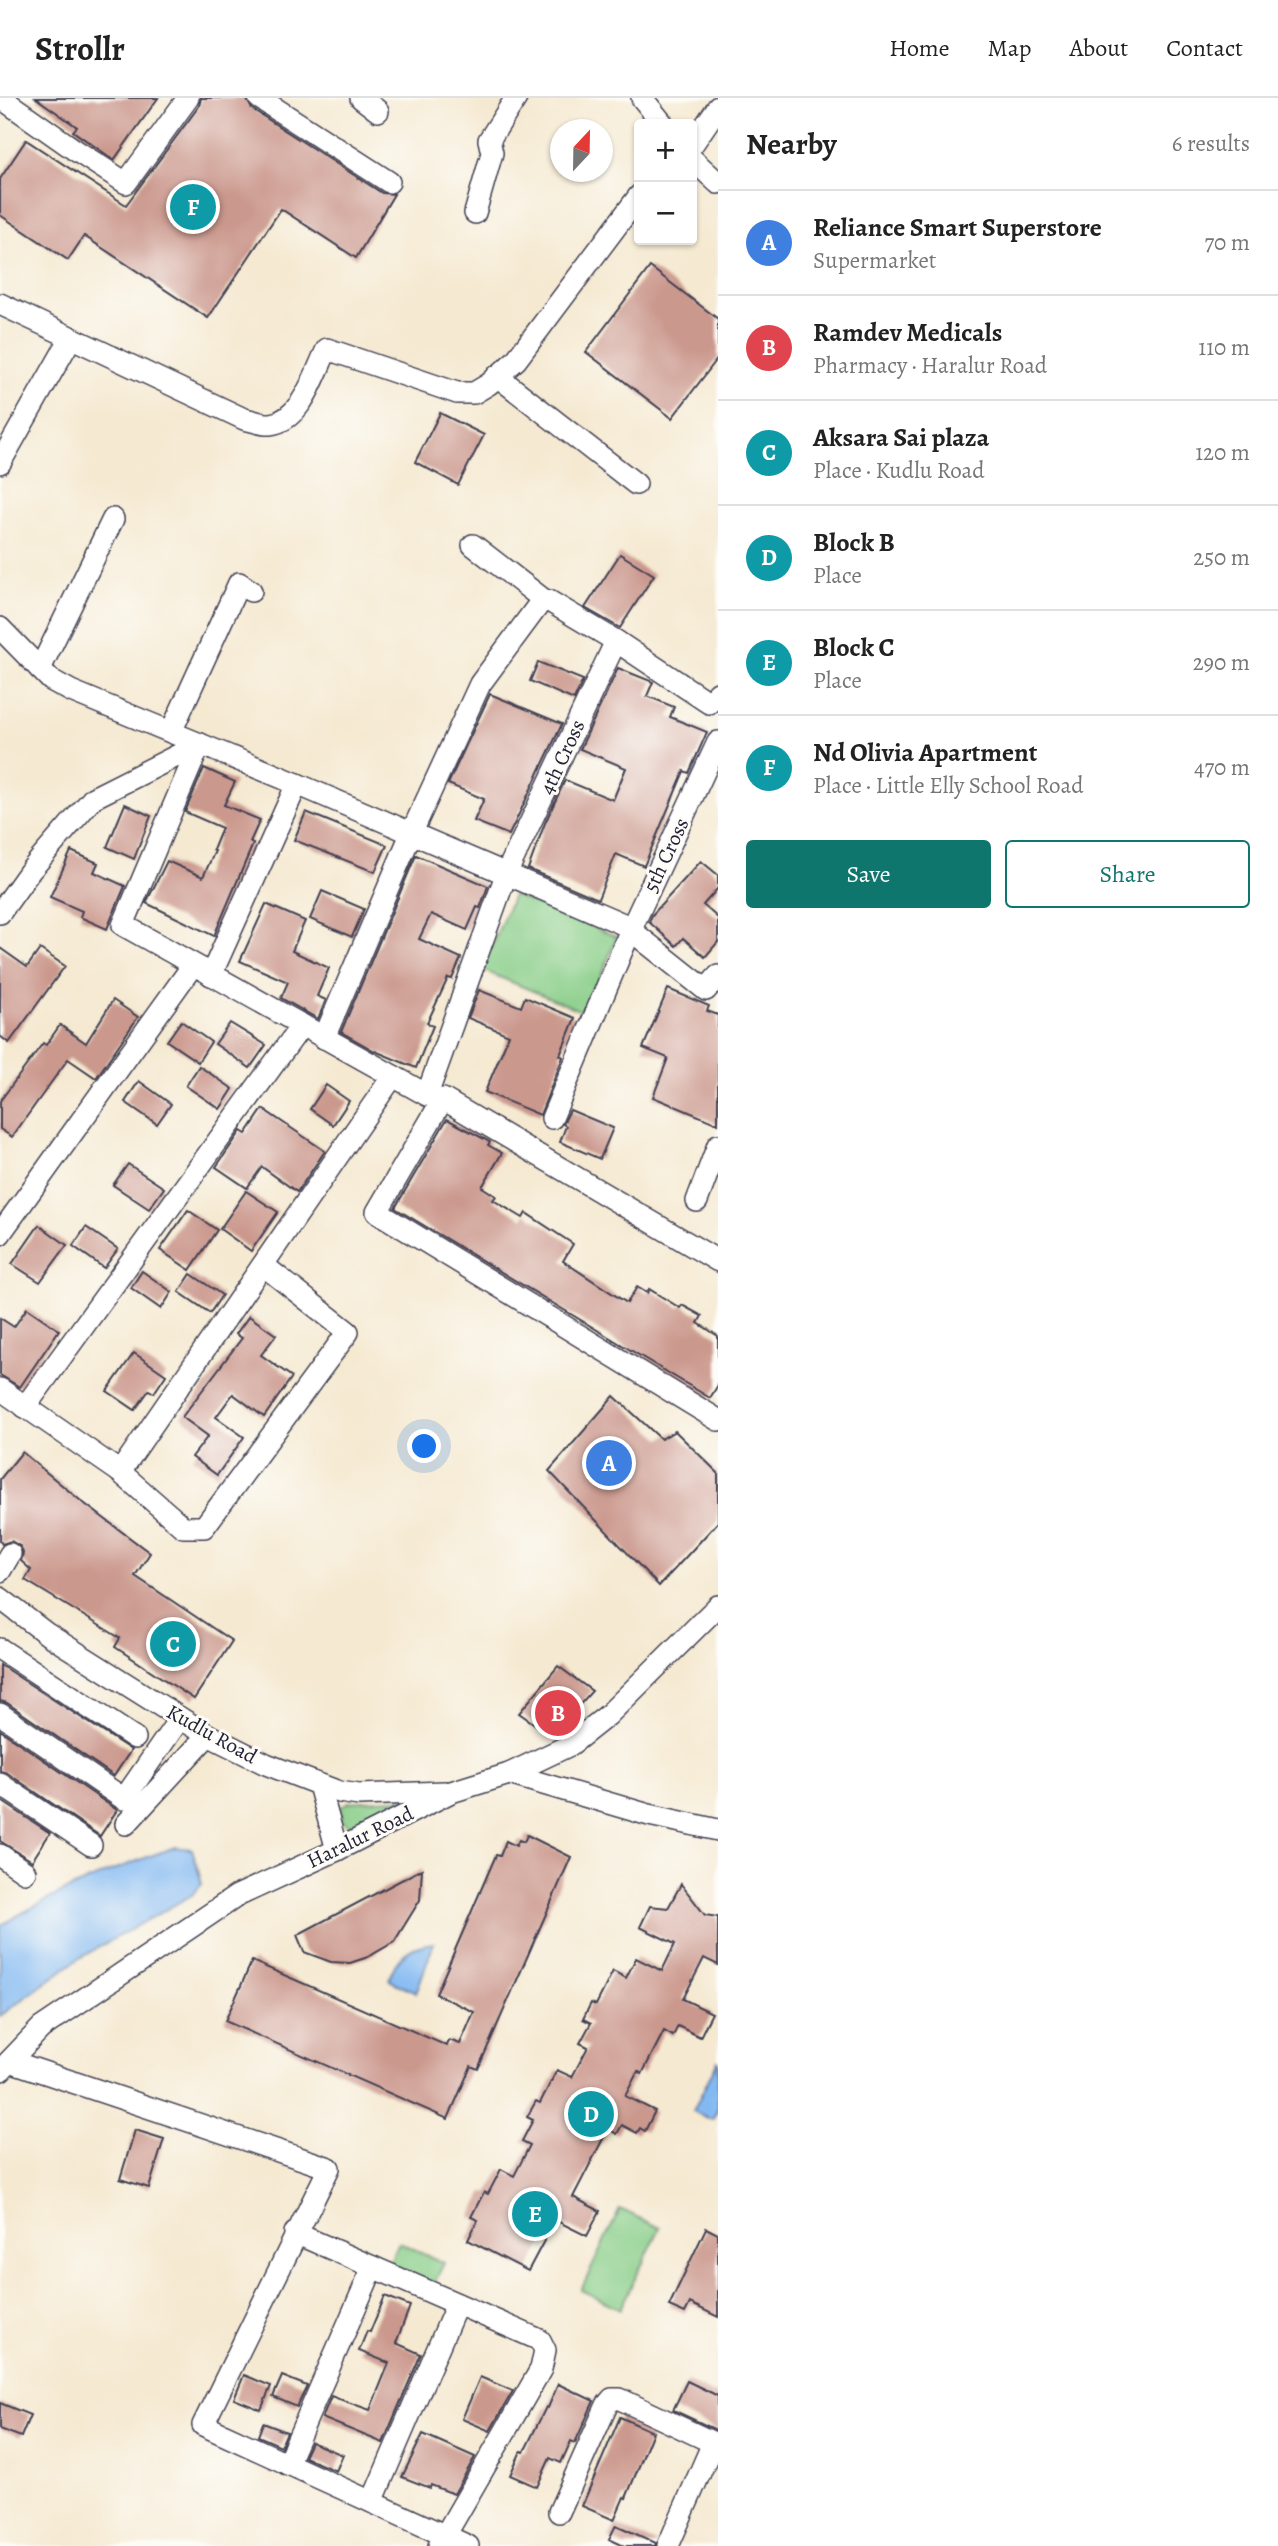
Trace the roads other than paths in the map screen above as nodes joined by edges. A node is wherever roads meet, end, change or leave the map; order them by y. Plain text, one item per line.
1 (1, 98) edge
2 (188, 98) edge
3 (259, 98) edge
4 (361, 98) edge
5 (642, 98) edge
6 (507, 101) edge
7 (718, 107) edge
8 (378, 111) dead end
9 (659, 119) edge
10 (697, 138) edge
11 (697, 164) edge
12 (389, 182) dead end
13 (718, 183) edge
14 (634, 203) edge
15 (475, 214) dead end
16 (0, 304) edge
17 (71, 338) junction
18 (497, 376) junction
19 (0, 463) edge
20 (636, 485) dead end
21 (113, 519) dead end
22 (473, 545) dead end
23 (251, 591) dead end
24 (544, 600) junction
25 (0, 628) edge
26 (616, 641) junction
27 (40, 669) junction
28 (718, 693) edge
29 (172, 732) junction
30 (718, 742) edge
31 (200, 744) junction
32 (297, 784) junction
33 (411, 834) junction
34 (508, 872) junction
35 (0, 913) edge
36 (631, 929) junction
37 (202, 970) junction
38 (714, 988) edge
39 (302, 1025) junction
40 (324, 1038) junction
41 (393, 1076) junction
42 (552, 1118) dead end
43 (718, 1145) edge
44 (697, 1201) dead end
45 (0, 1234) edge
46 (718, 1261) edge
47 (263, 1265) junction
48 (0, 1389) edge
49 (25, 1407) junction
50 (718, 1420) edge
51 (120, 1472) junction
52 (0, 1598) edge
53 (718, 1606) edge
54 (0, 1649) edge
55 (0, 1714) edge
56 (180, 1718) junction
57 (208, 1735) junction
58 (135, 1738) dead end
59 (509, 1773) junction
60 (0, 1784) edge
61 (319, 1785) junction
62 (451, 1792) junction
63 (126, 1824) dead end
64 (718, 1830) edge
65 (91, 1845) dead end
66 (337, 1850) junction
67 (0, 1855) edge
68 (25, 1872) dead end
69 (5, 2067) edge
70 (295, 2233) junction
71 (373, 2267) junction
72 (457, 2304) junction
73 (716, 2444) edge
74 (287, 2464) junction
75 (372, 2502) junction
76 (559, 2512) dead end
77 (442, 2541) edge
78 (468, 2546) edge
79 (668, 2546) edge

1 - 2 street
3 - 12 street
4 - 8 street
5 - 9 street
6 - 15 street
7 - 10 street
11 - 13 street
14 - 18 street
16 - 17 street
17 - 18 street
17 - 19 street
18 - 20 street
21 - 27 street
22 - 24 street
23 - 29 street
24 - 26 street
24 - 33 street
25 - 27 street
26 - 28 street
26 - 34 street, 4th Cross
27 - 29 street
29 - 31 street
30 - 36 street, 5th Cross
31 - 32 street
31 - 35 street
31 - 37 street
32 - 33 street
32 - 37 street
33 - 34 street
33 - 40 street
34 - 36 street
34 - 41 street, 4th Cross
36 - 38 street
36 - 42 street, 5th Cross
37 - 39 street
37 - 45 street
39 - 40 street
39 - 49 street
40 - 41 street
41 - 47 street
43 - 44 street
46 - 50 street
47 - 51 street
47 - 51 street
48 - 49 street
49 - 51 street
52 - 56 street, Kudlu Road
53 - 59 street, Haralur Road
54 - 58 street
55 - 56 street
56 - 57 street, Kudlu Road
57 - 61 street, Kudlu Road
57 - 63 street
59 - 62 street, Haralur Road
59 - 64 street
60 - 65 street
61 - 62 street, Kudlu Road
61 - 66 street
62 - 66 street, Haralur Road
66 - 69 street, Haralur Road
67 - 68 street
69 - 70 street
70 - 71 street
70 - 74 street
71 - 72 street
71 - 74 street
72 - 75 street
72 - 77 street
73 - 76 street
73 - 79 street
74 - 75 street
75 - 77 street
77 - 78 street

